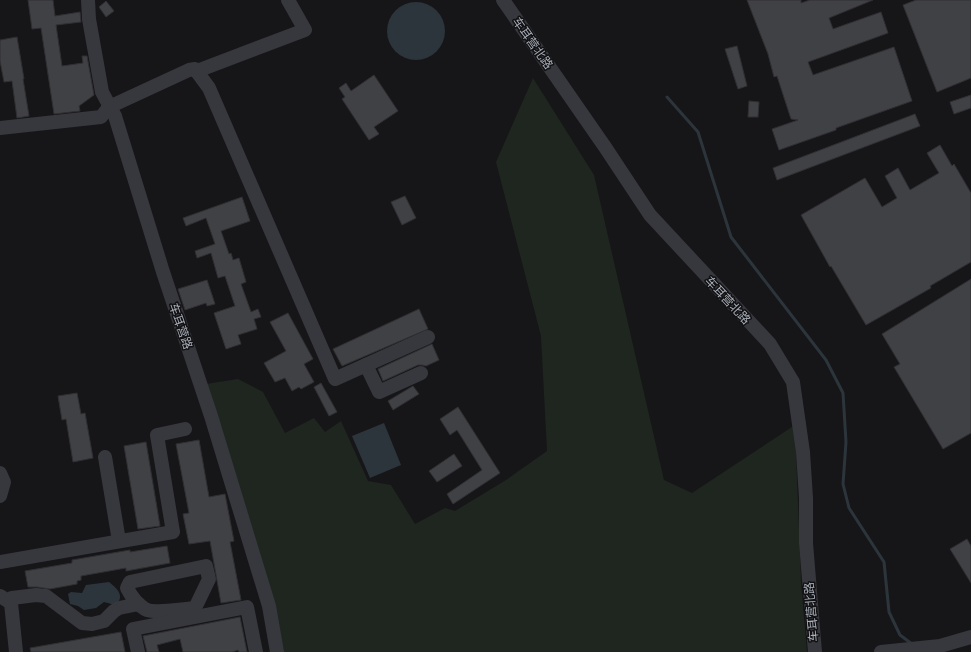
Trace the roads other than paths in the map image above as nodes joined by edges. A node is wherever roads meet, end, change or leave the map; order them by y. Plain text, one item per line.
1 (88, 0) edge
2 (288, 0) edge
3 (503, 0) edge
4 (197, 71) junction
5 (109, 107) junction
6 (0, 128) edge
7 (428, 337) dead end
8 (366, 365) junction
9 (421, 373) dead end
10 (185, 429) dead end
11 (106, 457) dead end
12 (0, 473) edge
13 (0, 496) edge
14 (119, 541) junction
15 (0, 562) edge
16 (5, 599) edge
17 (138, 604) junction
18 (971, 637) edge
19 (16, 652) edge
20 (138, 652) edge
21 (256, 652) edge
22 (277, 652) edge
23 (815, 652) edge
24 (882, 652) edge

1 - 5 street, 车耳营路
2 - 4 street
3 - 23 street, 车耳营北路
4 - 5 street
4 - 8 street
5 - 6 street
5 - 22 street, 车耳营路
7 - 8 street
8 - 9 street
10 - 14 street
11 - 14 street
12 - 13 street
14 - 15 street
16 - 17 street
16 - 19 street
17 - 17 street
18 - 24 street
20 - 21 street

